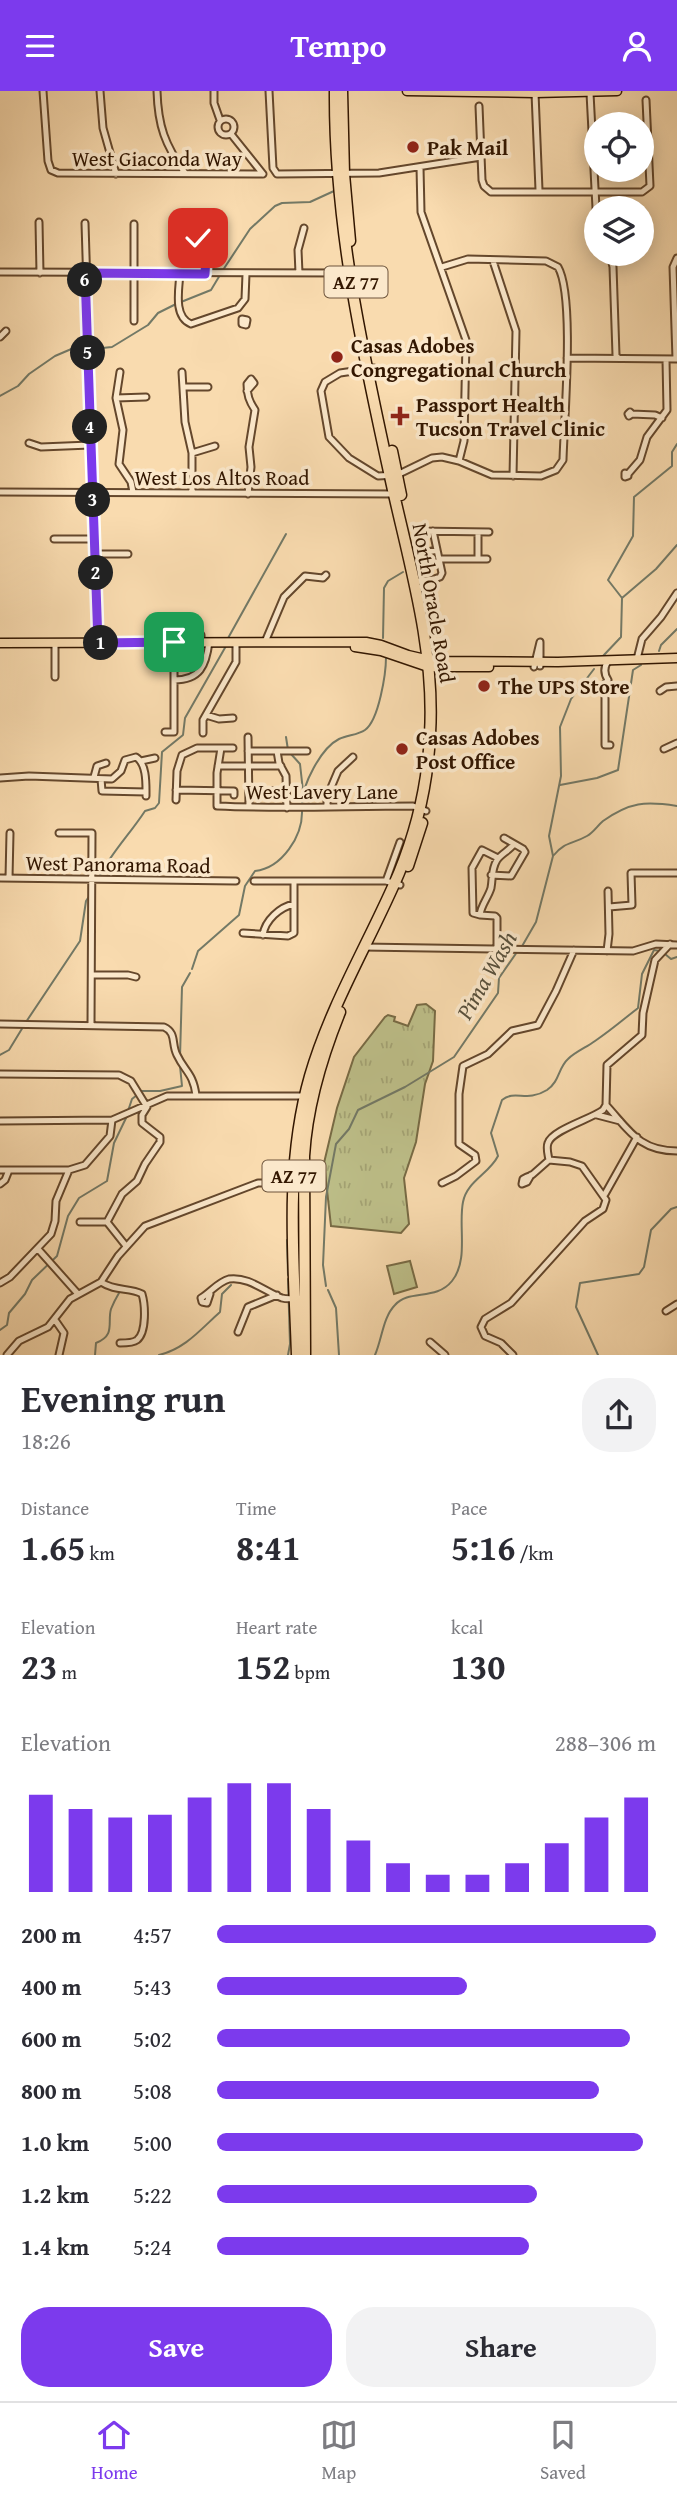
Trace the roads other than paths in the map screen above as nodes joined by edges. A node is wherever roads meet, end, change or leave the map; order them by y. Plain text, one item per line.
1 (43, 91) edge
2 (100, 91) edge
3 (157, 91) edge
4 (214, 91) edge
5 (271, 91) edge
6 (335, 91) edge
7 (342, 91) edge
8 (407, 91) edge
9 (420, 91) edge
10 (617, 91) edge
11 (460, 92) edge
12 (590, 92) edge
13 (534, 93) junction
14 (646, 100) dead end
15 (479, 106) dead end
16 (220, 120) junction
17 (231, 134) junction
18 (481, 157) junction
19 (420, 167) junction
20 (185, 173) junction
21 (116, 174) junction
22 (341, 174) junction
23 (539, 190) junction
24 (596, 191) junction
25 (596, 196) edge
26 (39, 222) dead end
27 (85, 223) dead end
28 (134, 224) dead end
29 (304, 228) dead end
30 (198, 238) dead end
31 (677, 258) edge
32 (493, 261) junction
33 (613, 266) edge
34 (442, 267) junction
35 (0, 272) edge
36 (40, 273) junction
37 (85, 273) junction
38 (134, 273) junction
39 (180, 273) junction
40 (299, 273) junction
41 (351, 273) junction
42 (205, 274) junction
43 (246, 274) junction
44 (676, 306) edge
45 (238, 308) junction
46 (242, 319) dead end
47 (134, 321) dead end
48 (6, 331) dead end
49 (0, 337) edge
50 (567, 358) junction
51 (618, 358) junction
52 (677, 359) edge
53 (666, 360) junction
54 (371, 369) junction
55 (120, 372) dead end
56 (182, 372) dead end
57 (183, 387) junction
58 (208, 387) dead end
59 (247, 391) dead end
60 (146, 397) dead end
61 (116, 398) junction
62 (632, 414) dead end
63 (662, 418) junction
64 (29, 443) dead end
65 (90, 445) junction
66 (215, 446) dead end
67 (192, 453) junction
68 (459, 461) junction
69 (628, 474) dead end
70 (393, 475) junction
71 (513, 476) junction
72 (0, 492) edge
73 (133, 492) junction
74 (92, 493) junction
75 (192, 493) junction
76 (248, 494) junction
77 (398, 494) junction
78 (418, 531) dead end
79 (433, 531) junction
80 (478, 532) junction
81 (489, 532) dead end
82 (54, 539) dead end
83 (93, 539) junction
84 (437, 550) junction
85 (423, 553) dead end
86 (95, 554) junction
87 (128, 554) dead end
88 (439, 559) junction
89 (478, 559) junction
90 (487, 559) dead end
91 (326, 575) dead end
92 (418, 581) junction
93 (677, 593) edge
94 (215, 640) junction
95 (174, 642) junction
96 (236, 642) junction
97 (0, 643) edge
98 (55, 643) junction
99 (98, 643) junction
100 (265, 644) junction
101 (677, 658) edge
102 (638, 659) junction
103 (605, 662) junction
104 (431, 664) junction
105 (55, 677) dead end
106 (174, 680) junction
107 (677, 686) edge
108 (660, 691) dead end
109 (206, 715) junction
110 (233, 718) dead end
111 (165, 732) dead end
112 (203, 733) dead end
113 (248, 737) dead end
114 (677, 743) edge
115 (610, 745) dead end
116 (221, 748) junction
117 (233, 748) dead end
118 (664, 749) dead end
119 (248, 751) junction
120 (277, 751) junction
121 (307, 751) dead end
122 (353, 757) dead end
123 (155, 758) dead end
124 (141, 761) junction
125 (106, 763) dead end
126 (218, 766) junction
127 (248, 766) junction
128 (281, 766) junction
129 (0, 778) edge
130 (98, 778) junction
131 (176, 790) junction
132 (249, 790) junction
133 (217, 791) junction
134 (285, 791) junction
135 (234, 795) dead end
136 (176, 800) dead end
137 (327, 806) junction
138 (248, 807) junction
139 (287, 809) junction
140 (423, 809) junction
141 (9, 833) dead end
142 (60, 833) dead end
143 (503, 838) dead end
144 (400, 842) dead end
145 (514, 843) junction
146 (498, 858) junction
147 (677, 873) edge
148 (491, 875) junction
149 (0, 878) edge
150 (9, 878) junction
151 (92, 880) junction
152 (236, 881) dead end
153 (254, 881) dead end
154 (294, 882) junction
155 (393, 883) junction
156 (608, 891) dead end
157 (294, 904) junction
158 (609, 907) junction
159 (480, 915) junction
160 (243, 933) dead end
161 (263, 935) junction
162 (656, 944) junction
163 (673, 944) edge
164 (367, 947) junction
165 (497, 949) junction
166 (574, 950) junction
167 (607, 951) junction
168 (658, 954) junction
169 (92, 975) junction
170 (136, 977) dead end
171 (0, 1024) edge
172 (91, 1025) junction
173 (0, 1074) edge
174 (196, 1095) junction
175 (309, 1096) junction
176 (146, 1105) junction
177 (606, 1105) junction
178 (597, 1115) junction
179 (113, 1120) junction
180 (0, 1121) edge
181 (620, 1121) junction
182 (637, 1137) junction
183 (677, 1151) edge
184 (550, 1160) junction
185 (0, 1170) edge
186 (9, 1170) junction
187 (69, 1170) junction
188 (531, 1175) dead end
189 (299, 1183) junction
190 (442, 1183) dead end
191 (0, 1184) edge
192 (604, 1194) junction
193 (80, 1222) dead end
194 (107, 1222) junction
195 (126, 1246) junction
196 (38, 1249) junction
197 (101, 1282) junction
198 (0, 1283) edge
199 (78, 1294) junction
200 (210, 1294) dead end
201 (277, 1295) junction
202 (300, 1298) junction
203 (677, 1304) edge
204 (666, 1311) dead end
205 (55, 1320) junction
206 (238, 1332) dead end
207 (430, 1342) dead end
208 (120, 1343) dead end
209 (6, 1355) edge
210 (59, 1355) edge
211 (296, 1355) edge
212 (306, 1355) edge
213 (445, 1355) edge
214 (513, 1355) edge

1 - 21 street, West Giaconda Way
2 - 21 street
3 - 20 street
4 - 16 street
5 - 22 street
6 - 22 highway, North Oracle Road / AZ 77
7 - 22 highway, North Oracle Road / AZ 77
8 - 9 main road
9 - 11 main road
10 - 12 main road
11 - 13 main road
12 - 13 main road
12 - 24 street
13 - 23 street
14 - 24 street
15 - 18 street
16 - 17 street
16 - 17 street
17 - 20 street, West Giaconda Way
18 - 19 street
18 - 23 street
19 - 22 street
19 - 34 street
20 - 21 street, West Giaconda Way
22 - 41 highway, North Oracle Road / AZ 77
23 - 24 street
24 - 25 street
26 - 36 street
27 - 37 street
28 - 38 street
29 - 40 street
30 - 42 street
31 - 44 street
32 - 34 street
32 - 50 street
32 - 71 street
33 - 51 street
34 - 68 street
35 - 36 street
36 - 37 street
37 - 38 street
37 - 65 street
38 - 39 street
38 - 47 street
39 - 42 street
39 - 45 street
40 - 41 street
40 - 43 street
41 - 54 highway, North Oracle Road / AZ 77
42 - 43 street
43 - 45 street
44 - 52 street
45 - 46 street
48 - 49 street
50 - 51 street
50 - 71 street
51 - 53 street
52 - 53 street
53 - 63 street
54 - 70 highway, North Oracle Road / AZ 77
54 - 70 street
55 - 61 street
56 - 57 street
57 - 58 street
57 - 67 street
59 - 76 street
60 - 61 street
61 - 73 street
62 - 63 street
63 - 69 street
64 - 65 street
65 - 74 street
66 - 67 street
67 - 75 street
68 - 70 street
68 - 71 street
70 - 77 highway, North Oracle Road / AZ 77
72 - 74 street, West Los Altos Road
73 - 74 street, West Los Altos Road
73 - 75 street, West Los Altos Road
74 - 83 street
75 - 76 street, West Los Altos Road
76 - 77 street, West Los Altos Road
77 - 92 highway, North Oracle Road / AZ 77
78 - 79 street
79 - 80 street
79 - 84 street
80 - 81 street
80 - 89 street
82 - 83 street
83 - 86 street
84 - 85 street
84 - 88 street
86 - 87 street
86 - 99 street
88 - 89 street
88 - 92 street
89 - 90 street
91 - 100 street
92 - 104 highway, North Oracle Road / AZ 77
93 - 102 street
94 - 95 main road
94 - 96 main road
94 - 106 street
95 - 99 main road
95 - 106 street
96 - 100 main road
96 - 109 street
97 - 98 main road
98 - 99 main road
98 - 105 street
100 - 104 main road
101 - 102 main road
102 - 103 main road
103 - 104 main road
103 - 115 street
104 - 140 highway, North Oracle Road / AZ 77
106 - 111 street
107 - 108 street
109 - 110 street
109 - 112 street
113 - 119 street
114 - 118 street
116 - 117 street
116 - 126 street
116 - 131 street
119 - 120 street
119 - 127 street
120 - 121 street
120 - 128 street
122 - 137 street
123 - 124 street
124 - 130 street
124 - 130 street
125 - 130 street
126 - 127 street
126 - 133 street
127 - 128 street
127 - 132 street
128 - 134 street
129 - 130 street
131 - 133 street
131 - 136 street
132 - 134 street
132 - 138 street
133 - 135 street
133 - 138 street, West Lavery Lane
134 - 139 street
137 - 139 street, West Lavery Lane
137 - 140 street, West Lavery Lane
138 - 139 street, West Lavery Lane
140 - 155 highway, North Oracle Road / AZ 77
141 - 150 street
142 - 151 street
143 - 145 street
144 - 155 street
145 - 146 street
145 - 148 street
146 - 148 street
146 - 159 street
147 - 158 street
148 - 159 street
149 - 150 street, West Panorama Road
150 - 151 street, West Panorama Road
151 - 152 street, West Panorama Road
151 - 169 street
153 - 154 street
154 - 155 street
154 - 157 street
155 - 164 highway, North Oracle Road / AZ 77
156 - 158 street
157 - 161 street
157 - 161 street
158 - 167 street
159 - 165 street
160 - 161 street
162 - 163 street
162 - 167 street
162 - 168 street
163 - 168 street
164 - 165 street
164 - 175 highway, North Oracle Road / AZ 77
165 - 166 street
166 - 167 street
166 - 190 street
168 - 177 street
169 - 170 street
169 - 172 street
171 - 172 street
172 - 174 street
173 - 176 street
174 - 175 street
174 - 176 street
175 - 189 highway, North Oracle Road / AZ 77
176 - 179 street
176 - 194 street
177 - 178 street
177 - 181 street
178 - 181 street
178 - 184 street
179 - 180 street
179 - 187 street
181 - 182 street
182 - 183 street
182 - 192 street
184 - 188 street
184 - 192 street
185 - 186 street
186 - 187 street
186 - 191 street
187 - 196 street
189 - 195 street
189 - 202 highway, North Oracle Road / AZ 77
192 - 214 street
193 - 194 street
194 - 195 street
195 - 197 street
196 - 198 street
196 - 199 street
197 - 199 street
197 - 208 street
199 - 205 street
200 - 201 street
201 - 202 street
201 - 206 street
202 - 211 highway, North Oracle Road / AZ 77
202 - 212 highway, North Oracle Road / AZ 77
203 - 204 street
205 - 209 street
205 - 210 street
207 - 213 street

